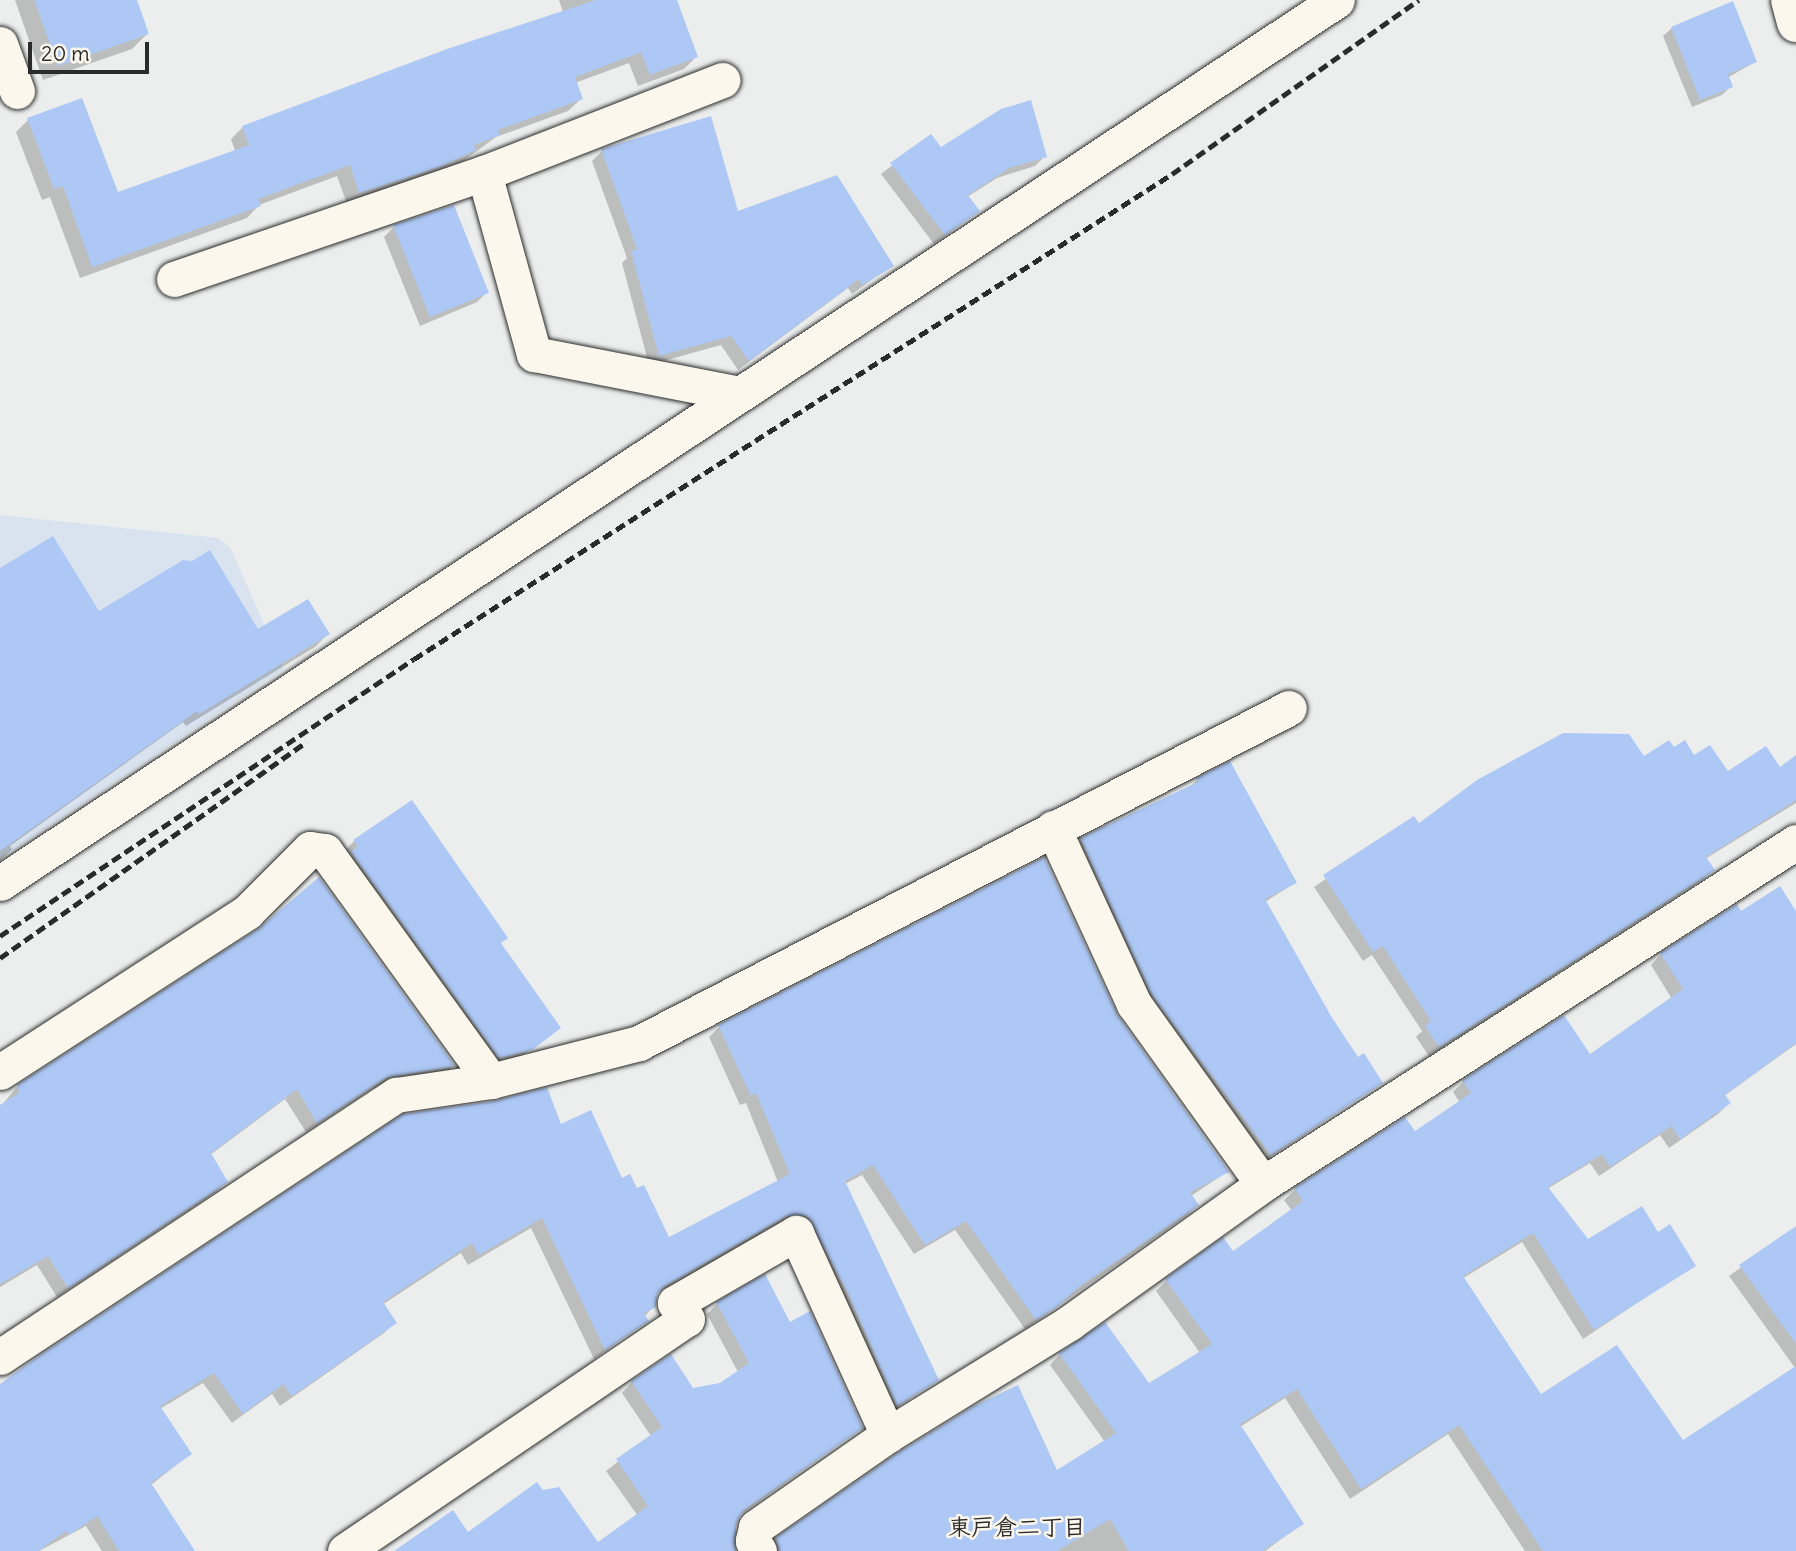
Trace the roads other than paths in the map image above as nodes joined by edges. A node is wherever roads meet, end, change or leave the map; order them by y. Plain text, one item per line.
1 (1337, 0) edge
2 (1790, 0) edge
3 (1796, 23) edge
4 (0, 44) edge
5 (723, 80) dead end
6 (17, 91) dead end
7 (484, 173) junction
8 (174, 279) dead end
9 (739, 394) junction
10 (1289, 708) dead end
11 (1053, 828) junction
12 (1796, 842) edge
13 (0, 883) edge
14 (0, 1072) edge
15 (491, 1081) junction
16 (1263, 1184) junction
17 (0, 1357) edge
18 (888, 1435) junction
19 (345, 1551) edge
20 (759, 1551) edge

1 - 9 street
2 - 3 street
4 - 6 street
5 - 7 street
7 - 8 street
7 - 9 street
9 - 13 street
10 - 11 street
11 - 15 street
11 - 16 street
12 - 16 street
14 - 15 street
15 - 17 street
16 - 18 street
18 - 19 street
18 - 20 street

